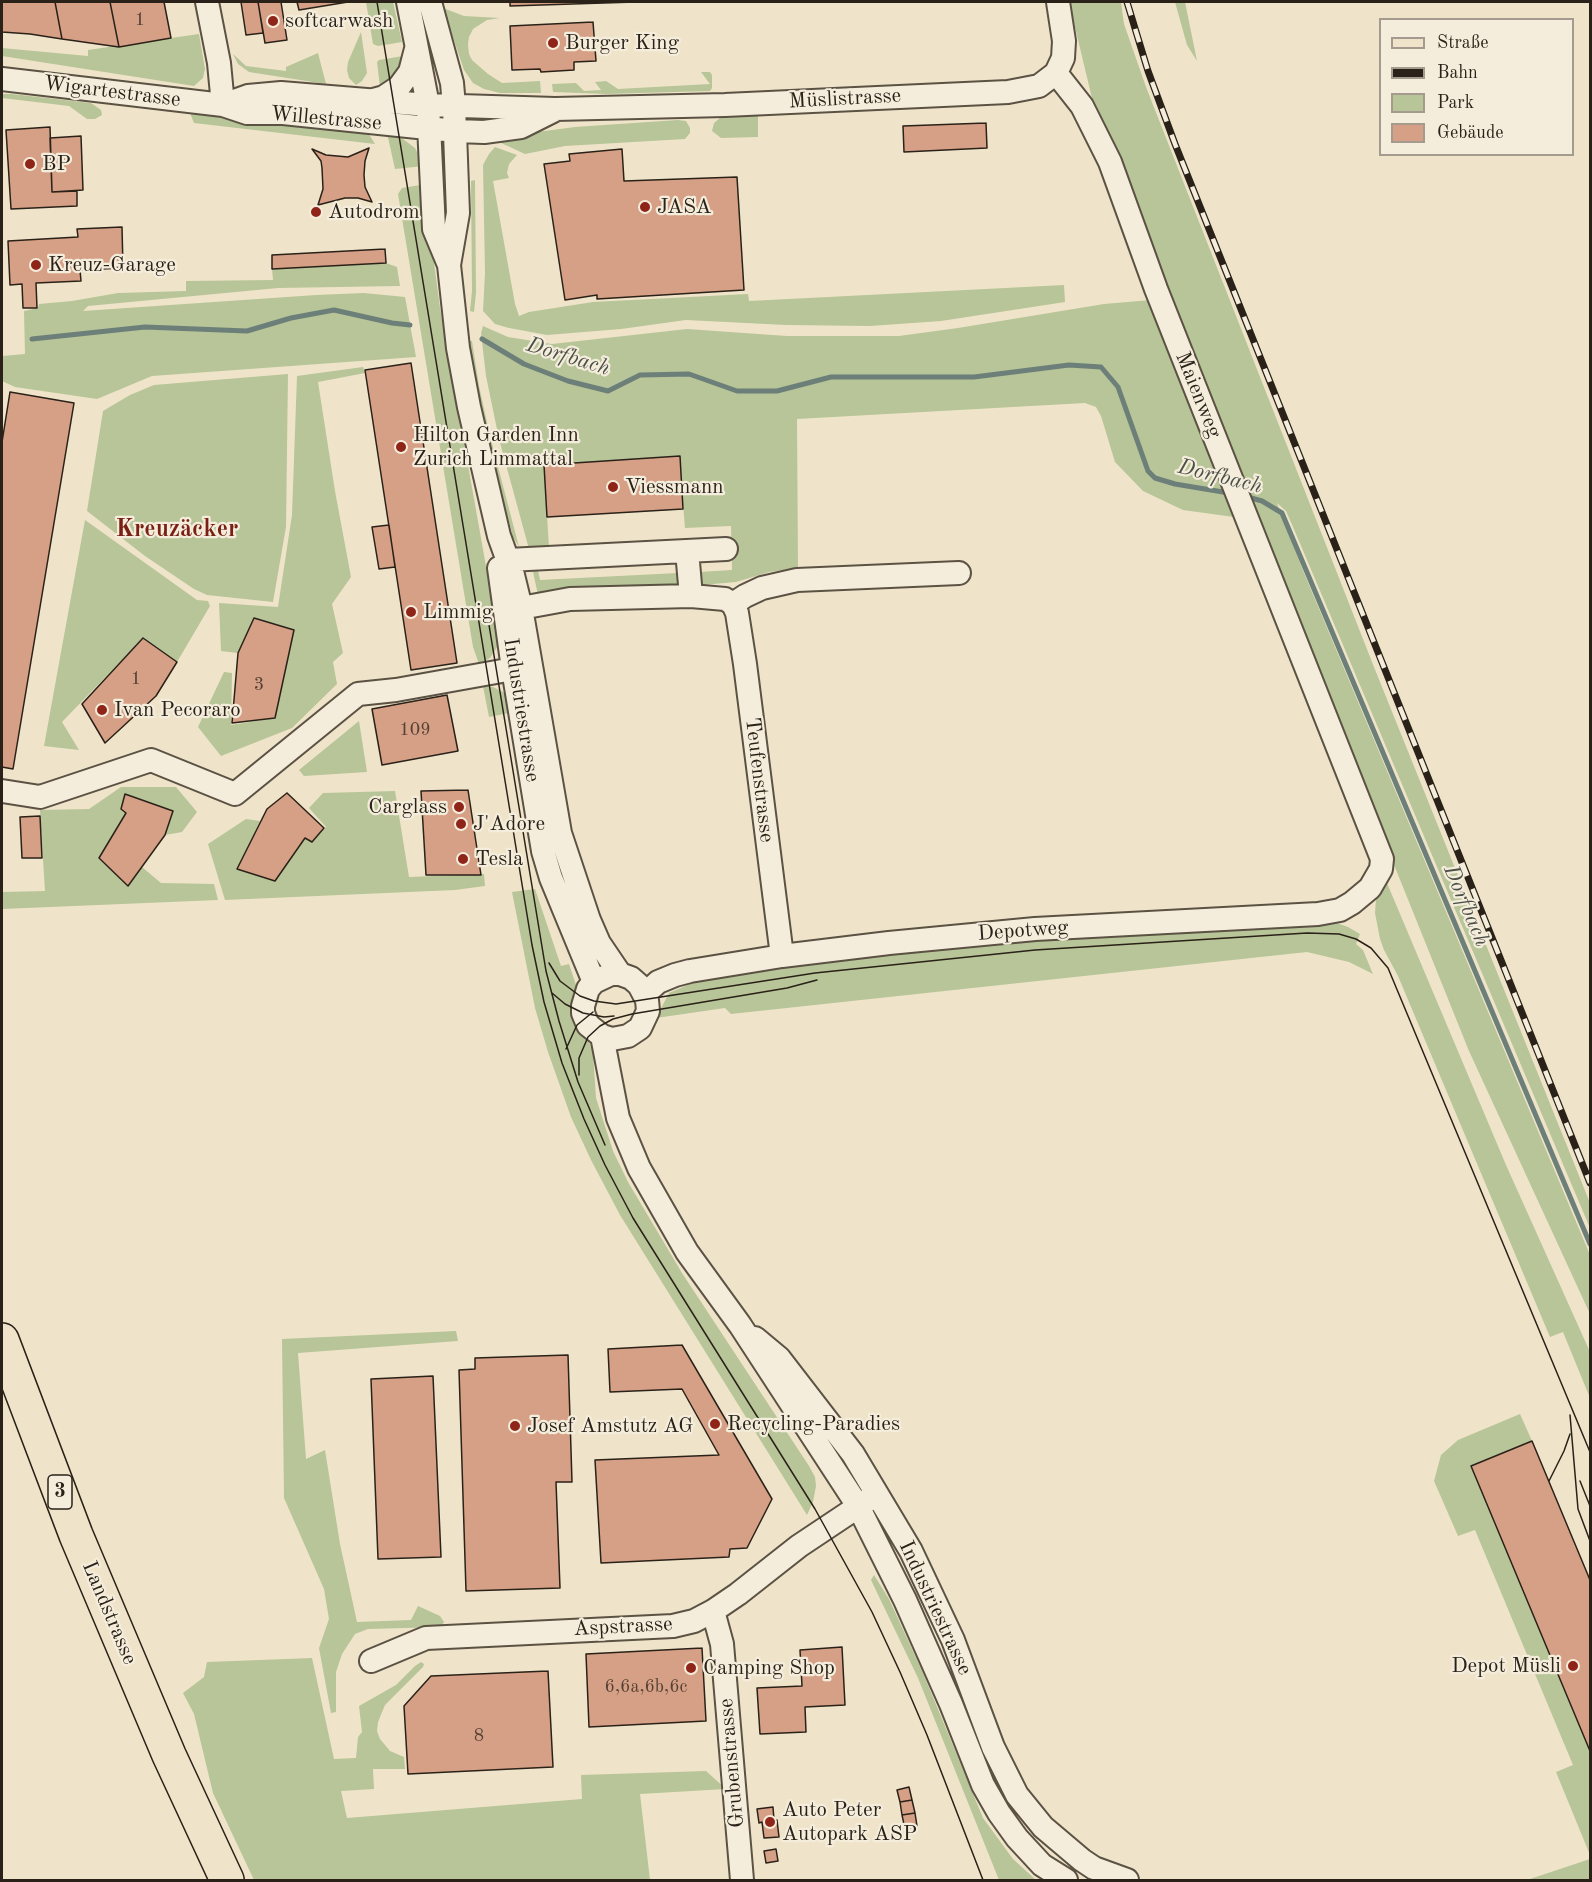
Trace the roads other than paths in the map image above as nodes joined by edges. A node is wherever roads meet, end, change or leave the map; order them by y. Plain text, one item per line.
1 (207, 2) edge
2 (408, 2) edge
3 (430, 2) edge
4 (1058, 2) edge
5 (417, 45) junction
6 (1056, 73) junction
7 (2, 79) edge
8 (371, 101) junction
9 (223, 105) junction
10 (428, 105) junction
11 (454, 105) junction
12 (555, 109) junction
13 (430, 130) junction
14 (456, 131) junction
15 (449, 265) junction
16 (499, 536) junction
17 (726, 549) dead end
18 (687, 551) junction
19 (507, 561) junction
20 (959, 573) dead end
21 (691, 596) junction
22 (732, 603) junction
23 (521, 608) junction
24 (513, 669) junction
25 (2, 791) edge
26 (1382, 859) joint
27 (782, 956) junction
28 (620, 974) junction
29 (594, 982) junction
30 (645, 994) junction
31 (602, 1036) junction
32 (628, 1036) junction
33 (612, 1089) junction
34 (740, 1325) junction
35 (2, 1340) edge
36 (877, 1494) junction
37 (858, 1506) junction
38 (713, 1611) junction
39 (371, 1661) dead end
40 (1092, 1874) edge
41 (227, 1881) edge
42 (742, 1881) edge
43 (1065, 1881) edge
44 (1127, 1881) edge

1 - 9 street
2 - 5 street, Industriestrasse
3 - 11 street, Industriestrasse
4 - 6 street
5 - 8 street
5 - 10 street, Industriestrasse
6 - 12 street, Müslistrasse
6 - 26 street, Maienweg
7 - 9 street, Wigartestrasse
8 - 9 street, Willestrasse
8 - 10 street, Willestrasse
9 - 13 street, Willestrasse
10 - 11 street, Müslistrasse
10 - 13 street, Industriestrasse
11 - 12 street, Müslistrasse
11 - 14 street, Industriestrasse
12 - 14 street, Müslistrasse
13 - 14 street, Müslistrasse
13 - 15 street, Industriestrasse
14 - 15 street, Industriestrasse
15 - 16 street, Industriestrasse
16 - 19 street, Industriestrasse
16 - 24 street, Industriestrasse
17 - 18 street
18 - 19 street
18 - 21 street
19 - 23 street, Industriestrasse
20 - 22 street
21 - 22 street
21 - 23 street
22 - 27 street, Teufenstrasse
23 - 28 street, Industriestrasse
24 - 25 street
24 - 29 street, Industriestrasse
26 - 27 street, Depotweg
27 - 30 street, Depotweg
28 - 29 street
28 - 30 street, Industriestrasse
29 - 31 street, Industriestrasse
30 - 32 street, Industriestrasse
31 - 32 street
31 - 33 street, Industriestrasse
32 - 33 street, Industriestrasse
33 - 34 street, Industriestrasse
34 - 36 street, Industriestrasse
34 - 37 street, Industriestrasse
35 - 41 main road, Landstrasse / 3
36 - 37 street, Aspstrasse
36 - 40 street, Industriestrasse
37 - 38 street, Aspstrasse
37 - 43 street, Industriestrasse
38 - 39 street, Aspstrasse
38 - 42 street, Grubenstrasse
40 - 44 street, Industriestrasse

